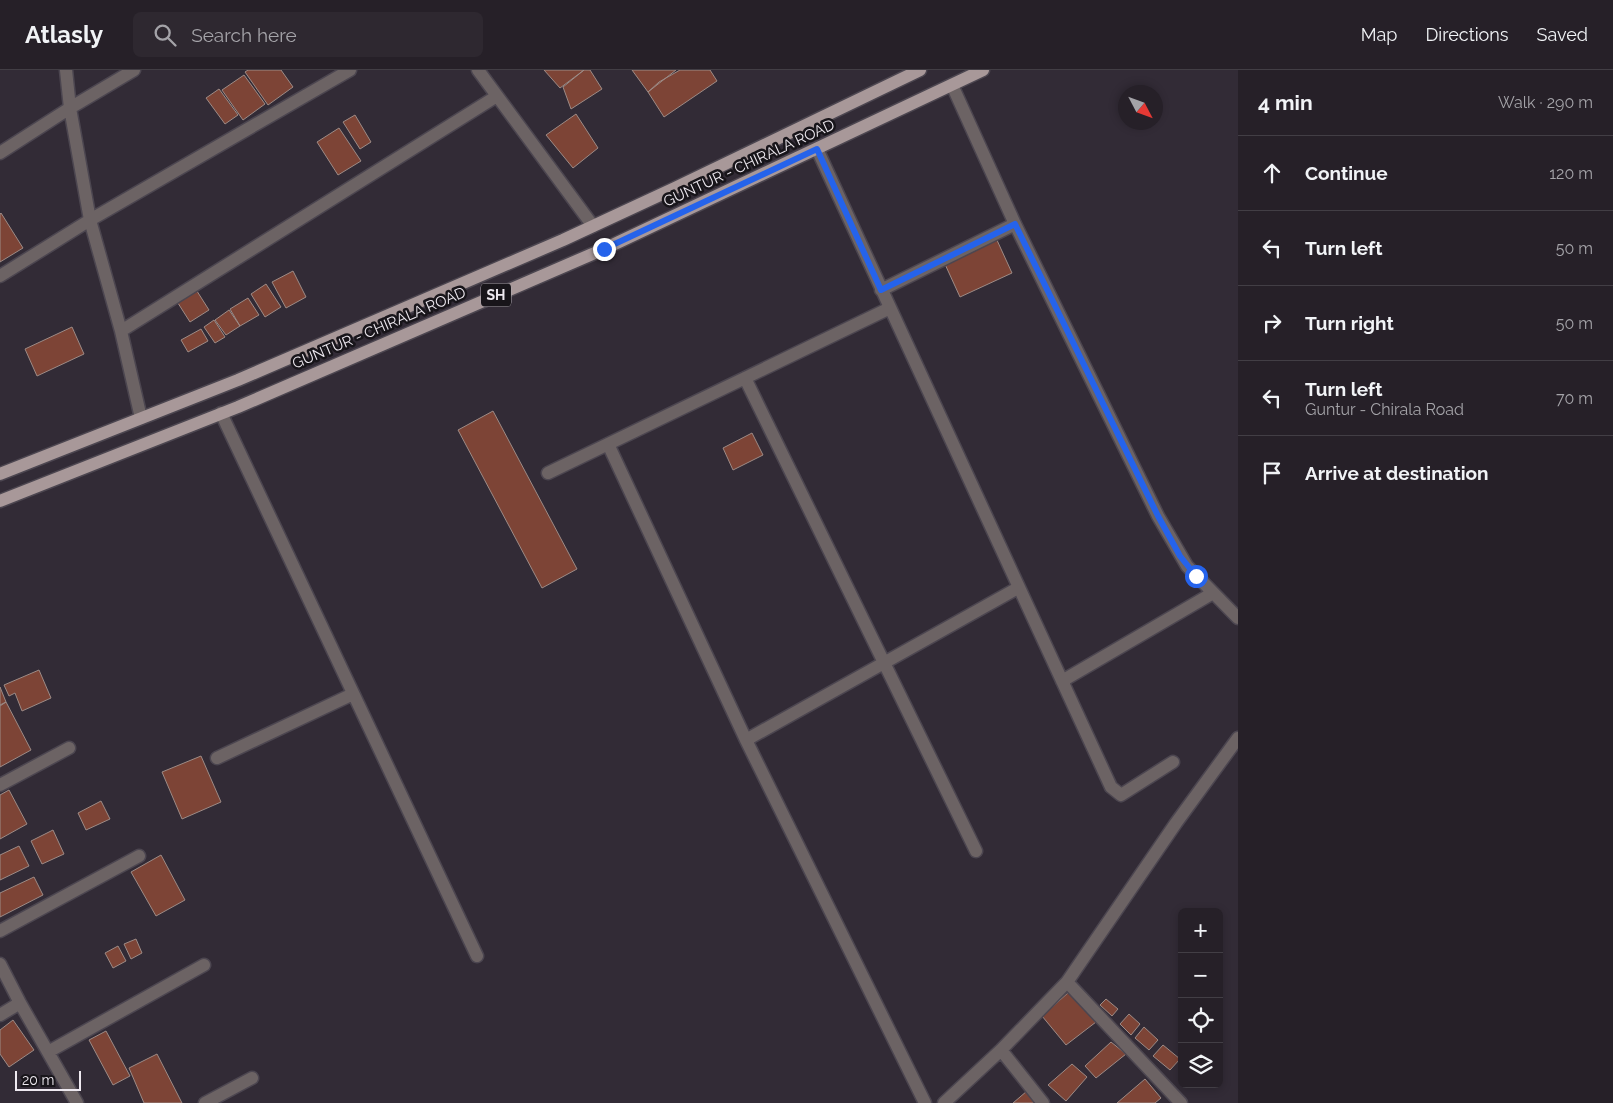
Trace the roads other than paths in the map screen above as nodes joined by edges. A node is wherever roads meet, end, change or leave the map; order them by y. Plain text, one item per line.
1 (66, 70) edge
2 (134, 70) edge
3 (350, 70) edge
4 (478, 70) edge
5 (920, 70) edge
6 (982, 70) edge
7 (952, 85) junction
8 (497, 96) junction
9 (70, 108) junction
10 (817, 149) junction
11 (0, 153) edge
12 (90, 220) junction
13 (1015, 224) junction
14 (593, 226) junction
15 (0, 276) edge
16 (881, 290) junction
17 (890, 308) junction
18 (121, 331) junction
19 (745, 378) junction
20 (221, 414) junction
21 (141, 418) junction
22 (608, 444) junction
23 (548, 473) dead end
24 (0, 474) edge
25 (0, 501) edge
26 (1018, 588) junction
27 (1213, 593) junction
28 (1238, 618) edge
29 (885, 662) junction
30 (1062, 681) junction
31 (353, 694) junction
32 (1238, 738) edge
33 (746, 740) junction
34 (69, 748) dead end
35 (217, 758) dead end
36 (1174, 762) dead end
37 (0, 785) edge
38 (976, 851) dead end
39 (139, 856) dead end
40 (0, 931) edge
41 (477, 956) dead end
42 (0, 964) edge
43 (204, 965) dead end
44 (1068, 982) junction
45 (20, 1003) junction
46 (0, 1015) edge
47 (1001, 1050) junction
48 (48, 1052) junction
49 (252, 1078) dead end
50 (77, 1103) edge
51 (205, 1103) edge
52 (925, 1103) edge
53 (944, 1103) edge
54 (1043, 1103) edge
55 (1181, 1103) edge

1 - 9 street
2 - 9 street
3 - 12 street
4 - 8 street
5 - 14 main road, GUNTUR - CHIRALA ROAD / SH
6 - 7 main road, GUNTUR - CHIRALA ROAD / SH
7 - 10 main road, GUNTUR - CHIRALA ROAD / SH
7 - 13 street
8 - 14 street
8 - 18 street
9 - 11 street
9 - 12 street
10 - 16 street
10 - 20 main road, GUNTUR - CHIRALA ROAD / SH
12 - 15 street
12 - 18 street
13 - 16 street
13 - 27 street
14 - 21 main road, GUNTUR - CHIRALA ROAD / SH
16 - 17 street
17 - 19 street
17 - 26 street
18 - 21 street
19 - 22 street
19 - 29 street
20 - 25 main road, GUNTUR - CHIRALA ROAD / SH
20 - 31 street
21 - 24 main road, GUNTUR - CHIRALA ROAD / SH
22 - 23 street
22 - 33 street
26 - 29 street
26 - 30 street
27 - 28 street
27 - 30 street
29 - 33 street
29 - 38 street
30 - 36 street
31 - 35 street
31 - 41 street
32 - 44 street
33 - 52 street
34 - 37 street
39 - 40 street
42 - 45 street
43 - 48 street
44 - 47 street
44 - 55 street
45 - 46 street
45 - 48 street
47 - 53 street
47 - 54 street
48 - 50 street
49 - 51 street

